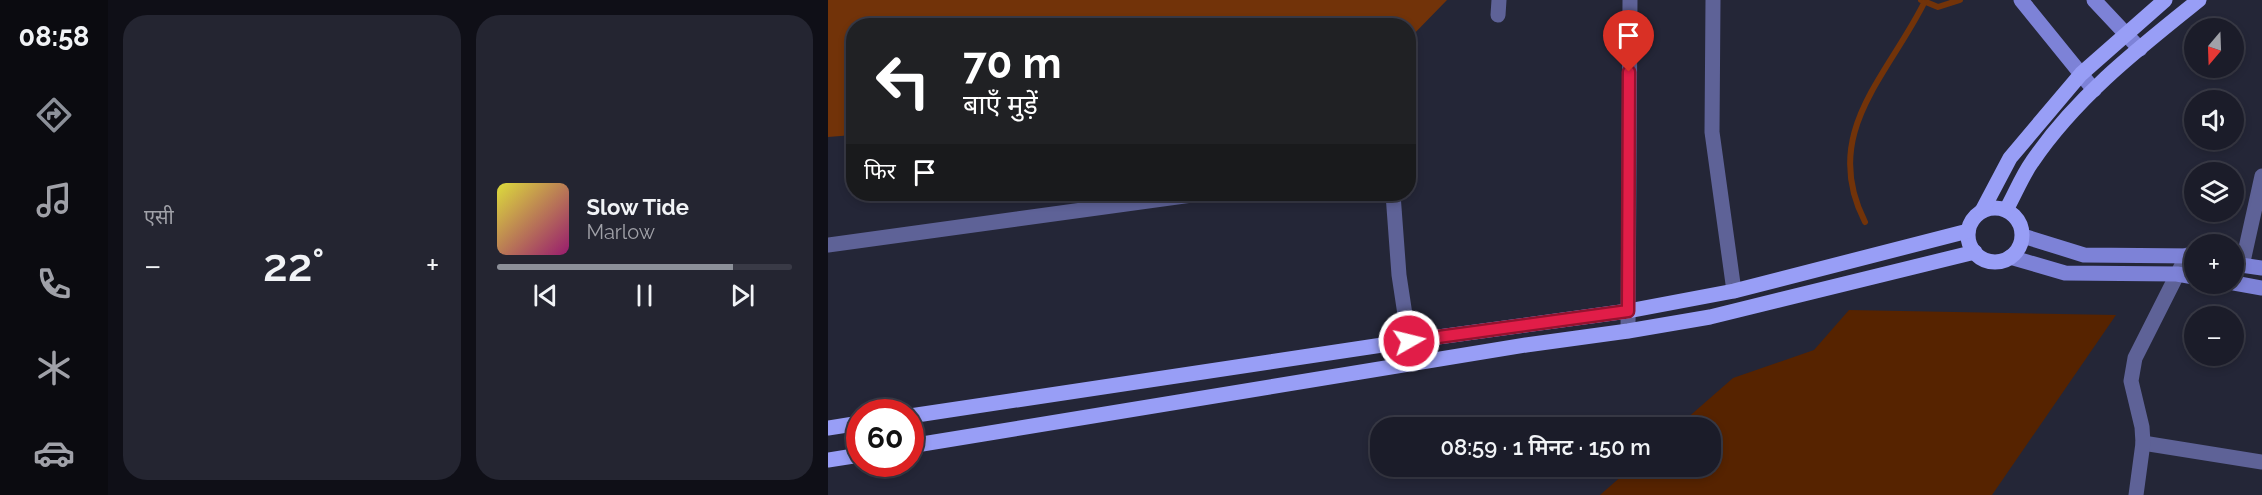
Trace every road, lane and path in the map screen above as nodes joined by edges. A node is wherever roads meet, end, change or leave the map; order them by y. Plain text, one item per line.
1 (1630, 0) edge
2 (1713, 0) edge
3 (2020, 0) edge
4 (2094, 0) edge
5 (2164, 0) edge
6 (2199, 0) edge
7 (2126, 34) junction
8 (2140, 49) junction
9 (2081, 74) junction
10 (2094, 90) junction
11 (2262, 176) edge
12 (1148, 201) edge
13 (1394, 201) edge
14 (2006, 210) junction
15 (1982, 211) junction
16 (1968, 231) junction
17 (2023, 236) junction
18 (2244, 243) edge
19 (828, 245) edge
20 (1975, 252) junction
21 (2184, 256) edge
22 (2010, 257) junction
23 (2184, 265) edge
24 (2244, 266) edge
25 (2262, 268) edge
26 (2177, 274) junction
27 (2184, 275) edge
28 (2244, 285) edge
29 (2262, 288) edge
30 (1734, 291) junction
31 (1628, 311) junction
32 (1628, 331) junction
33 (1409, 341) junction
34 (924, 414) edge
35 (846, 425) edge
36 (828, 428) edge
37 (2143, 443) junction
38 (924, 444) edge
39 (846, 457) edge
40 (828, 460) edge
41 (2262, 462) edge
42 (2136, 495) edge

1 - 31 street
2 - 30 street
3 - 9 main road
4 - 7 main road
5 - 7 main road
6 - 8 main road
7 - 8 main road
7 - 9 main road
8 - 10 main road
9 - 10 main road
9 - 15 main road
10 - 14 main road
11 - 18 street
12 - 19 street
13 - 33 street
14 - 15 main road
14 - 17 main road
15 - 16 main road
16 - 20 main road
16 - 30 main road
17 - 21 main road
17 - 22 main road
20 - 22 main road
20 - 32 main road
22 - 26 main road
23 - 26 street
24 - 25 main road
26 - 27 main road
26 - 37 street
28 - 29 main road
30 - 31 main road
31 - 32 street
31 - 33 main road
32 - 38 main road
33 - 34 main road
35 - 36 main road
37 - 41 street
37 - 42 street
39 - 40 main road

